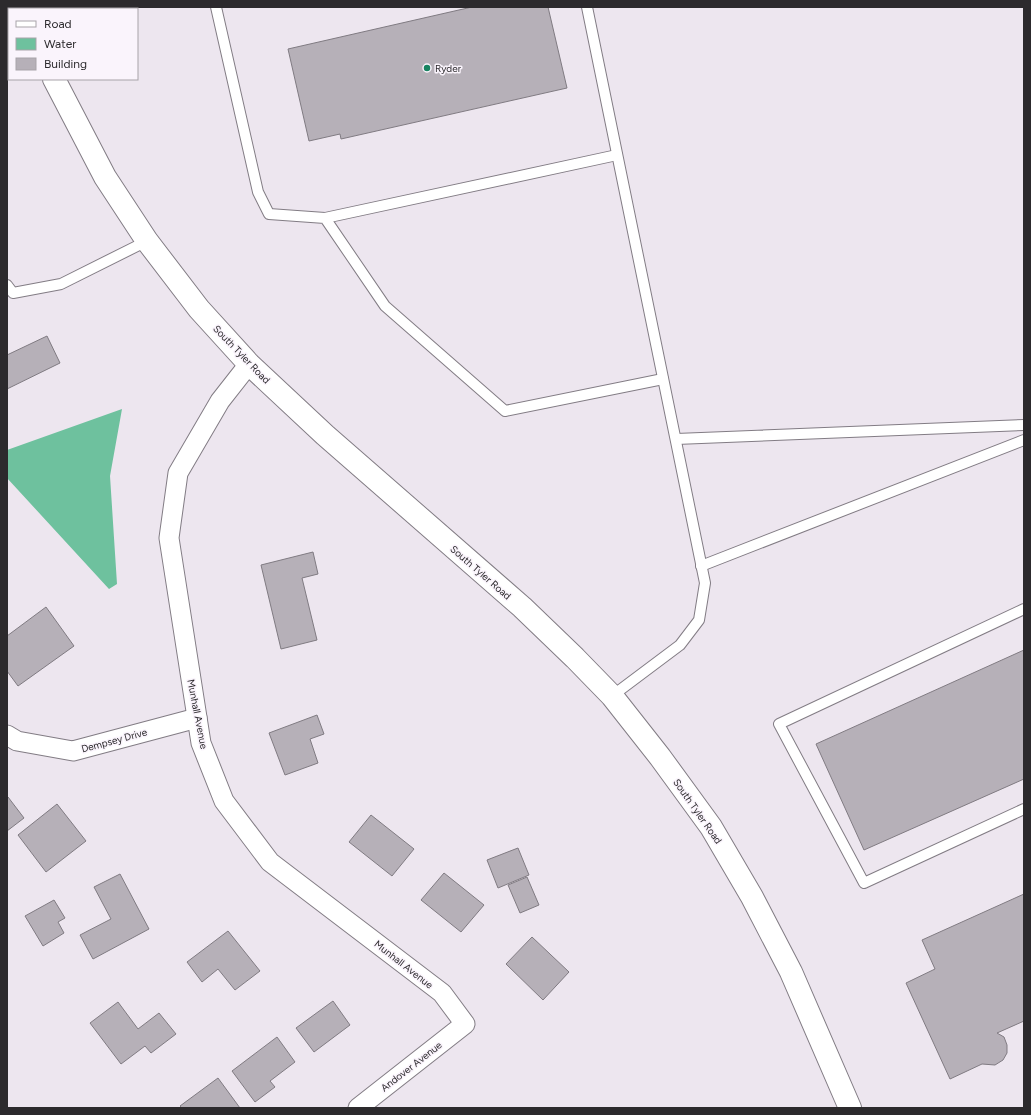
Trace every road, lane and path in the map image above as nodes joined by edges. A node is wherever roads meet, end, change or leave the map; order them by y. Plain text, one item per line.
1 (216, 7) edge
2 (587, 7) edge
3 (55, 80) edge
4 (617, 155) junction
5 (325, 218) junction
6 (147, 241) junction
7 (7, 285) edge
8 (249, 364) junction
9 (663, 380) junction
10 (1024, 425) edge
11 (676, 439) junction
12 (1024, 440) edge
13 (701, 566) junction
14 (1024, 609) edge
15 (612, 696) junction
16 (197, 718) junction
17 (7, 736) edge
18 (1024, 809) edge
19 (465, 1024) joint
20 (358, 1108) edge
21 (850, 1108) edge

1 - 5 lane
2 - 4 lane
3 - 6 street, South Tyler Road
4 - 5 lane
4 - 9 lane
5 - 9 lane
6 - 7 lane
6 - 8 street, South Tyler Road
8 - 15 street, South Tyler Road
8 - 16 street, Munhall Avenue
9 - 11 lane
10 - 11 lane
11 - 13 lane
12 - 13 lane
13 - 15 lane
14 - 18 lane
15 - 21 street, South Tyler Road
16 - 17 street, Dempsey Drive
16 - 19 street, Munhall Avenue
19 - 20 street, Andover Avenue

